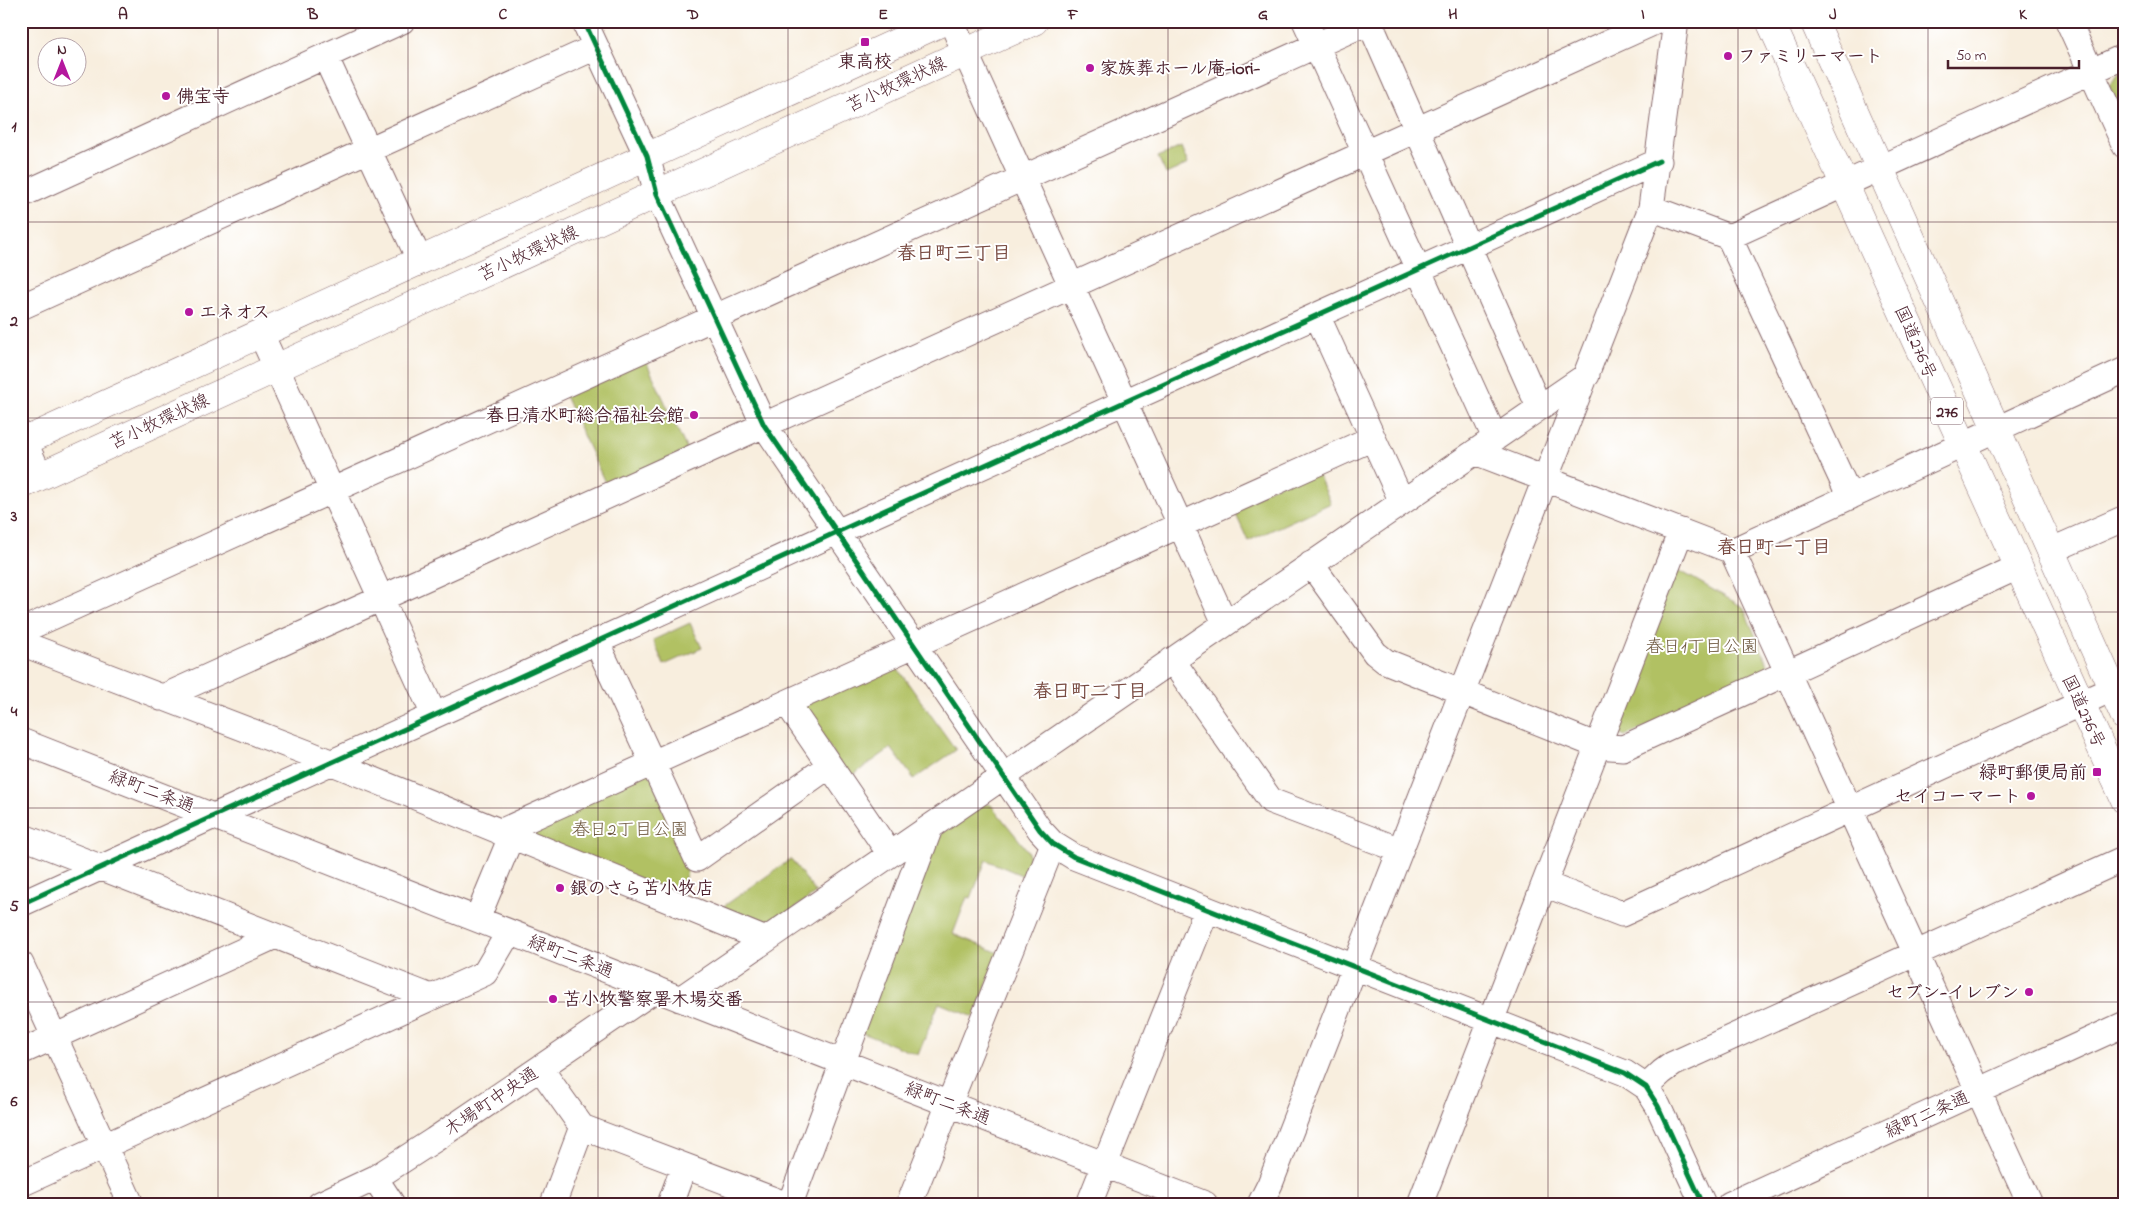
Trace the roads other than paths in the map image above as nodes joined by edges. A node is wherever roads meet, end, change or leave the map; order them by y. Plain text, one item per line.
1 (402, 21) edge
2 (584, 21) edge
3 (944, 21) edge
4 (951, 21) edge
5 (1034, 21) edge
6 (1305, 21) edge
7 (1369, 21) edge
8 (1657, 21) edge
9 (1676, 21) edge
10 (1770, 21) edge
11 (1814, 21) edge
12 (2068, 21) edge
13 (1316, 46) junction
14 (596, 47) junction
15 (966, 53) junction
16 (325, 56) junction
17 (2125, 56) edge
18 (2091, 72) junction
19 (1417, 130) junction
20 (2125, 146) edge
21 (370, 151) junction
22 (1365, 153) junction
23 (647, 156) junction
24 (1659, 161) junction
25 (1879, 168) junction
26 (1023, 178) junction
27 (1845, 184) junction
28 (657, 194) junction
29 (21, 195) edge
30 (1651, 208) junction
31 (1729, 237) junction
32 (1468, 247) junction
33 (420, 261) junction
34 (1418, 270) junction
35 (1072, 286) junction
36 (21, 308) edge
37 (1317, 315) junction
38 (714, 318) junction
39 (261, 334) junction
40 (276, 368) junction
41 (2125, 370) edge
42 (1587, 375) junction
43 (1125, 402) junction
44 (1540, 407) junction
45 (764, 425) junction
46 (1996, 430) junction
47 (1373, 438) junction
48 (22, 440) edge
49 (1485, 445) junction
50 (1963, 445) junction
51 (1546, 479) junction
52 (31, 480) edge
53 (332, 491) junction
54 (1850, 497) junction
55 (1402, 502) junction
56 (2125, 518) edge
57 (1180, 525) junction
58 (1681, 531) junction
59 (836, 532) junction
60 (1732, 551) junction
61 (2050, 551) junction
62 (1311, 564) junction
63 (2018, 567) junction
64 (381, 598) junction
65 (1226, 623) junction
66 (21, 631) edge
67 (596, 641) junction
68 (21, 643) edge
69 (914, 645) junction
70 (1172, 660) junction
71 (1787, 673) junction
72 (2118, 686) edge
73 (1462, 692) junction
74 (160, 698) junction
75 (787, 703) junction
76 (2080, 704) junction
77 (434, 714) junction
78 (2125, 717) edge
79 (21, 741) edge
80 (1598, 746) junction
81 (330, 762) junction
82 (652, 764) junction
83 (829, 766) junction
84 (1004, 776) junction
85 (2125, 800) edge
86 (1850, 810) junction
87 (215, 815) junction
88 (930, 828) junction
89 (506, 834) junction
90 (21, 836) edge
91 (1053, 844) junction
92 (1400, 850) junction
93 (890, 854) junction
94 (2125, 858) edge
95 (102, 867) junction
96 (1544, 884) junction
97 (21, 904) edge
98 (1207, 909) junction
99 (477, 919) junction
100 (509, 932) junction
101 (273, 937) junction
102 (766, 940) junction
103 (1915, 954) junction
104 (21, 964) edge
105 (1355, 967) junction
106 (656, 989) junction
107 (431, 997) junction
108 (680, 999) junction
109 (1491, 1020) junction
110 (2125, 1024) edge
111 (55, 1036) junction
112 (21, 1052) edge
113 (844, 1063) junction
114 (540, 1068) junction
115 (1646, 1087) junction
116 (1979, 1091) junction
117 (949, 1104) junction
118 (582, 1127) junction
119 (105, 1146) junction
120 (1104, 1164) junction
121 (684, 1166) junction
122 (375, 1178) junction
123 (21, 1184) edge
124 (132, 1204) edge
125 (320, 1204) edge
126 (392, 1204) edge
127 (553, 1204) edge
128 (670, 1204) edge
129 (785, 1204) edge
130 (790, 1204) edge
131 (909, 1204) edge
132 (1088, 1204) edge
133 (1205, 1204) edge
134 (1260, 1204) edge
135 (1420, 1204) edge
136 (1703, 1204) edge
137 (1730, 1204) edge
138 (2030, 1204) edge

1 - 16 street
2 - 14 street
3 - 23 main road, 苫小牧環状線
4 - 15 street
5 - 15 main road, 苫小牧環状線
6 - 13 street
7 - 13 street
7 - 19 street
8 - 19 street
9 - 24 street
10 - 27 main road, 国道276号 / 276
11 - 25 main road, 国道276号 / 276
12 - 18 street
13 - 22 street
13 - 26 street
14 - 21 street
14 - 23 street
15 - 26 street
15 - 28 main road, 苫小牧環状線
16 - 21 street
16 - 29 street
17 - 18 street
18 - 20 street
18 - 25 street
19 - 22 street
19 - 32 street
21 - 33 street
21 - 36 street
22 - 34 street
22 - 35 street
23 - 28 street
23 - 33 main road, 苫小牧環状線
24 - 30 street
24 - 32 street
25 - 27 street
25 - 46 main road, 国道276号 / 276
26 - 35 street
26 - 38 street
27 - 31 street
27 - 50 main road, 国道276号 / 276
28 - 38 street
28 - 40 main road, 苫小牧環状線
30 - 31 street
30 - 42 street
31 - 54 street
32 - 34 street
32 - 44 street
33 - 39 main road, 苫小牧環状線
34 - 37 street
34 - 49 street
35 - 43 street
35 - 45 street
37 - 43 street
37 - 47 street
38 - 45 street
38 - 53 street
39 - 40 street
39 - 48 main road, 苫小牧環状線
40 - 52 main road, 苫小牧環状線
40 - 53 street
41 - 46 street
42 - 44 street
42 - 51 street
43 - 57 street
43 - 59 street
44 - 49 street
45 - 59 street
45 - 64 street
46 - 50 street
46 - 61 main road, 国道276号 / 276
47 - 55 street
47 - 57 street
48 - 52 street
49 - 51 street
49 - 55 street
50 - 54 street
50 - 63 main road, 国道276号 / 276
51 - 58 street
51 - 73 street
53 - 64 street
53 - 66 street
54 - 60 street
55 - 62 street
56 - 61 street
57 - 65 street
57 - 69 street
58 - 60 street
58 - 80 street
59 - 67 street
59 - 69 street
60 - 71 street
61 - 72 main road, 国道276号 / 276
62 - 65 street
62 - 73 street
63 - 71 street
63 - 76 main road, 国道276号 / 276
64 - 74 street
64 - 77 street
65 - 70 street
67 - 77 street
67 - 82 street
68 - 74 street
69 - 75 street
69 - 84 street
70 - 84 street
70 - 92 street
71 - 80 street
71 - 86 street
72 - 76 street
72 - 78 main road, 国道276号 / 276
73 - 80 street
73 - 92 street
74 - 81 street
75 - 82 street
75 - 83 street
76 - 85 main road, 国道276号 / 276
76 - 86 street
77 - 81 street
79 - 87 street, 緑町二条通
80 - 96 street
81 - 87 street
81 - 89 street
82 - 83 street
82 - 89 street
83 - 93 street
84 - 88 street
84 - 91 street
86 - 96 street
86 - 103 street
87 - 95 street
87 - 99 street, 緑町二条通
88 - 93 street
88 - 113 street
89 - 99 street
89 - 102 street
90 - 95 street
91 - 98 street
91 - 117 street
92 - 105 street
93 - 102 street
94 - 103 street
95 - 97 street
95 - 101 street
96 - 109 street
98 - 105 street
98 - 120 street
99 - 100 street, 緑町二条通
100 - 106 street, 緑町二条通
100 - 107 street
101 - 107 street
101 - 111 street
102 - 108 street
103 - 115 street
103 - 116 street
104 - 111 street
105 - 109 street
105 - 134 street
106 - 108 street, 緑町二条通
106 - 114 street, 木場町中央通
107 - 119 street
108 - 113 street, 緑町二条通
109 - 115 street
109 - 135 street
110 - 116 street, 緑町二条通
111 - 112 street
111 - 119 street
113 - 117 street, 緑町二条通
113 - 130 street
114 - 118 street
114 - 122 street, 木場町中央通
115 - 136 street
116 - 137 street, 緑町二条通
116 - 138 street
117 - 120 street, 緑町二条通
117 - 131 street
118 - 121 street
118 - 127 street
119 - 123 street
119 - 124 street
120 - 132 street
120 - 133 street, 緑町二条通
121 - 128 street
121 - 129 street
122 - 125 street, 木場町中央通
122 - 126 street

